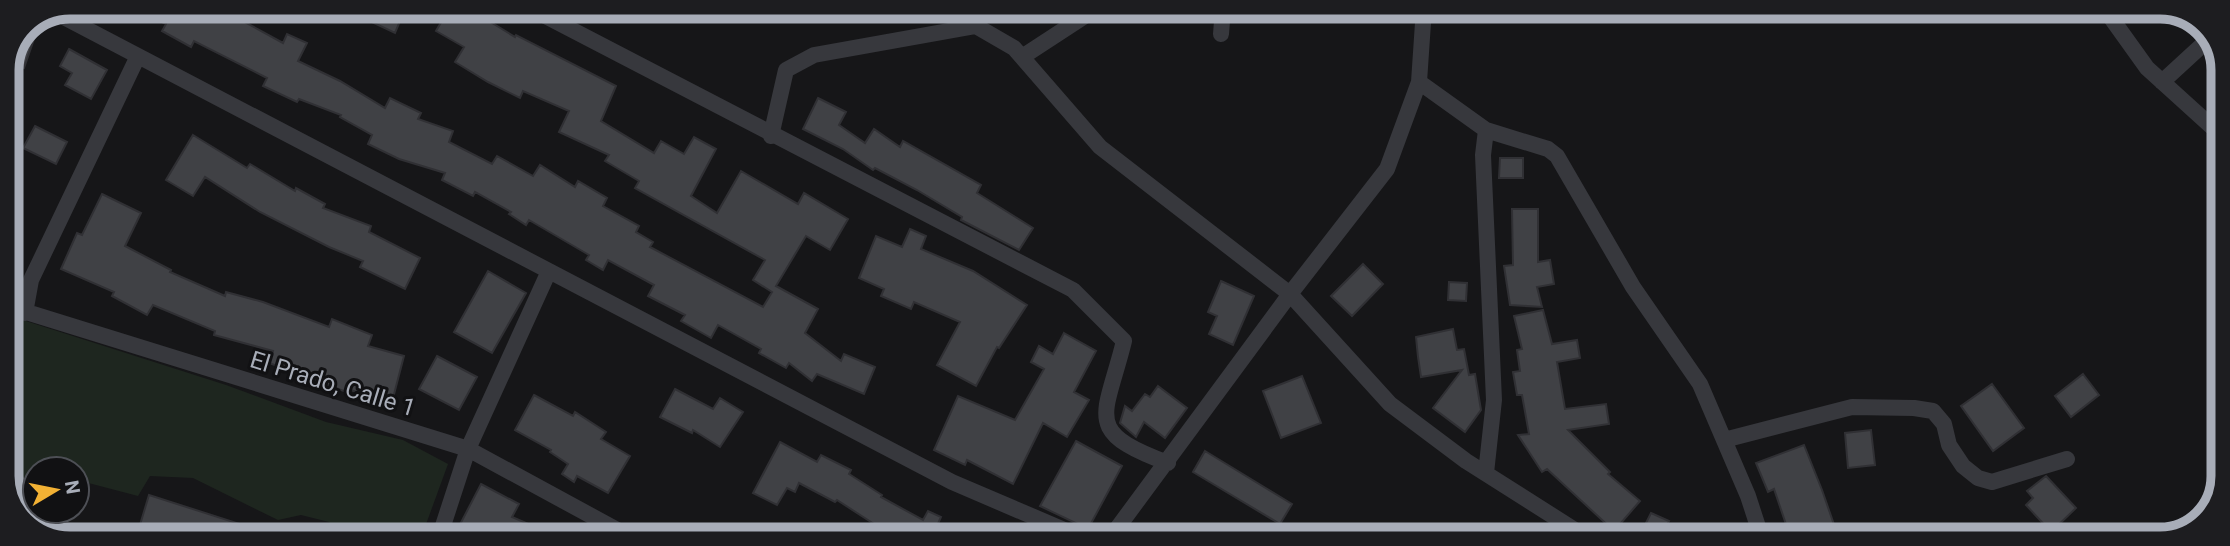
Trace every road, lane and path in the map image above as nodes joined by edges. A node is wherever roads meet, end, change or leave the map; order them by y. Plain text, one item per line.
1 (69, 19) edge
2 (551, 19) edge
3 (1080, 19) edge
4 (1222, 19) edge
5 (1423, 19) edge
6 (2112, 19) edge
7 (1221, 34) dead end
8 (2203, 44) edge
9 (138, 56) junction
10 (1023, 57) junction
11 (1419, 82) junction
12 (2162, 82) junction
13 (2211, 126) edge
14 (1486, 130) junction
15 (771, 136) junction
16 (549, 271) junction
17 (1290, 293) junction
18 (19, 311) edge
19 (25, 313) junction
20 (1724, 440) junction
21 (468, 449) junction
22 (2067, 459) dead end
23 (1168, 463) junction
24 (1486, 473) junction
25 (443, 527) edge
26 (612, 527) edge
27 (1057, 527) edge
28 (1119, 527) edge
29 (1570, 527) edge
30 (1757, 527) edge

1 - 9 street
2 - 15 street
3 - 10 street
4 - 7 street
5 - 11 street
6 - 12 street
8 - 12 street
9 - 16 street
9 - 19 street
10 - 15 street
10 - 17 street
11 - 14 street
11 - 17 street
12 - 13 street
14 - 20 street
14 - 24 street
15 - 23 street
16 - 21 street
16 - 27 street
17 - 23 street
17 - 24 street
18 - 19 street, El Prado, Calle 1
19 - 21 street, El Prado, Calle 1
20 - 22 street
20 - 30 street
21 - 25 street
21 - 26 street, El Prado, Calle 1
23 - 28 street
24 - 29 street

